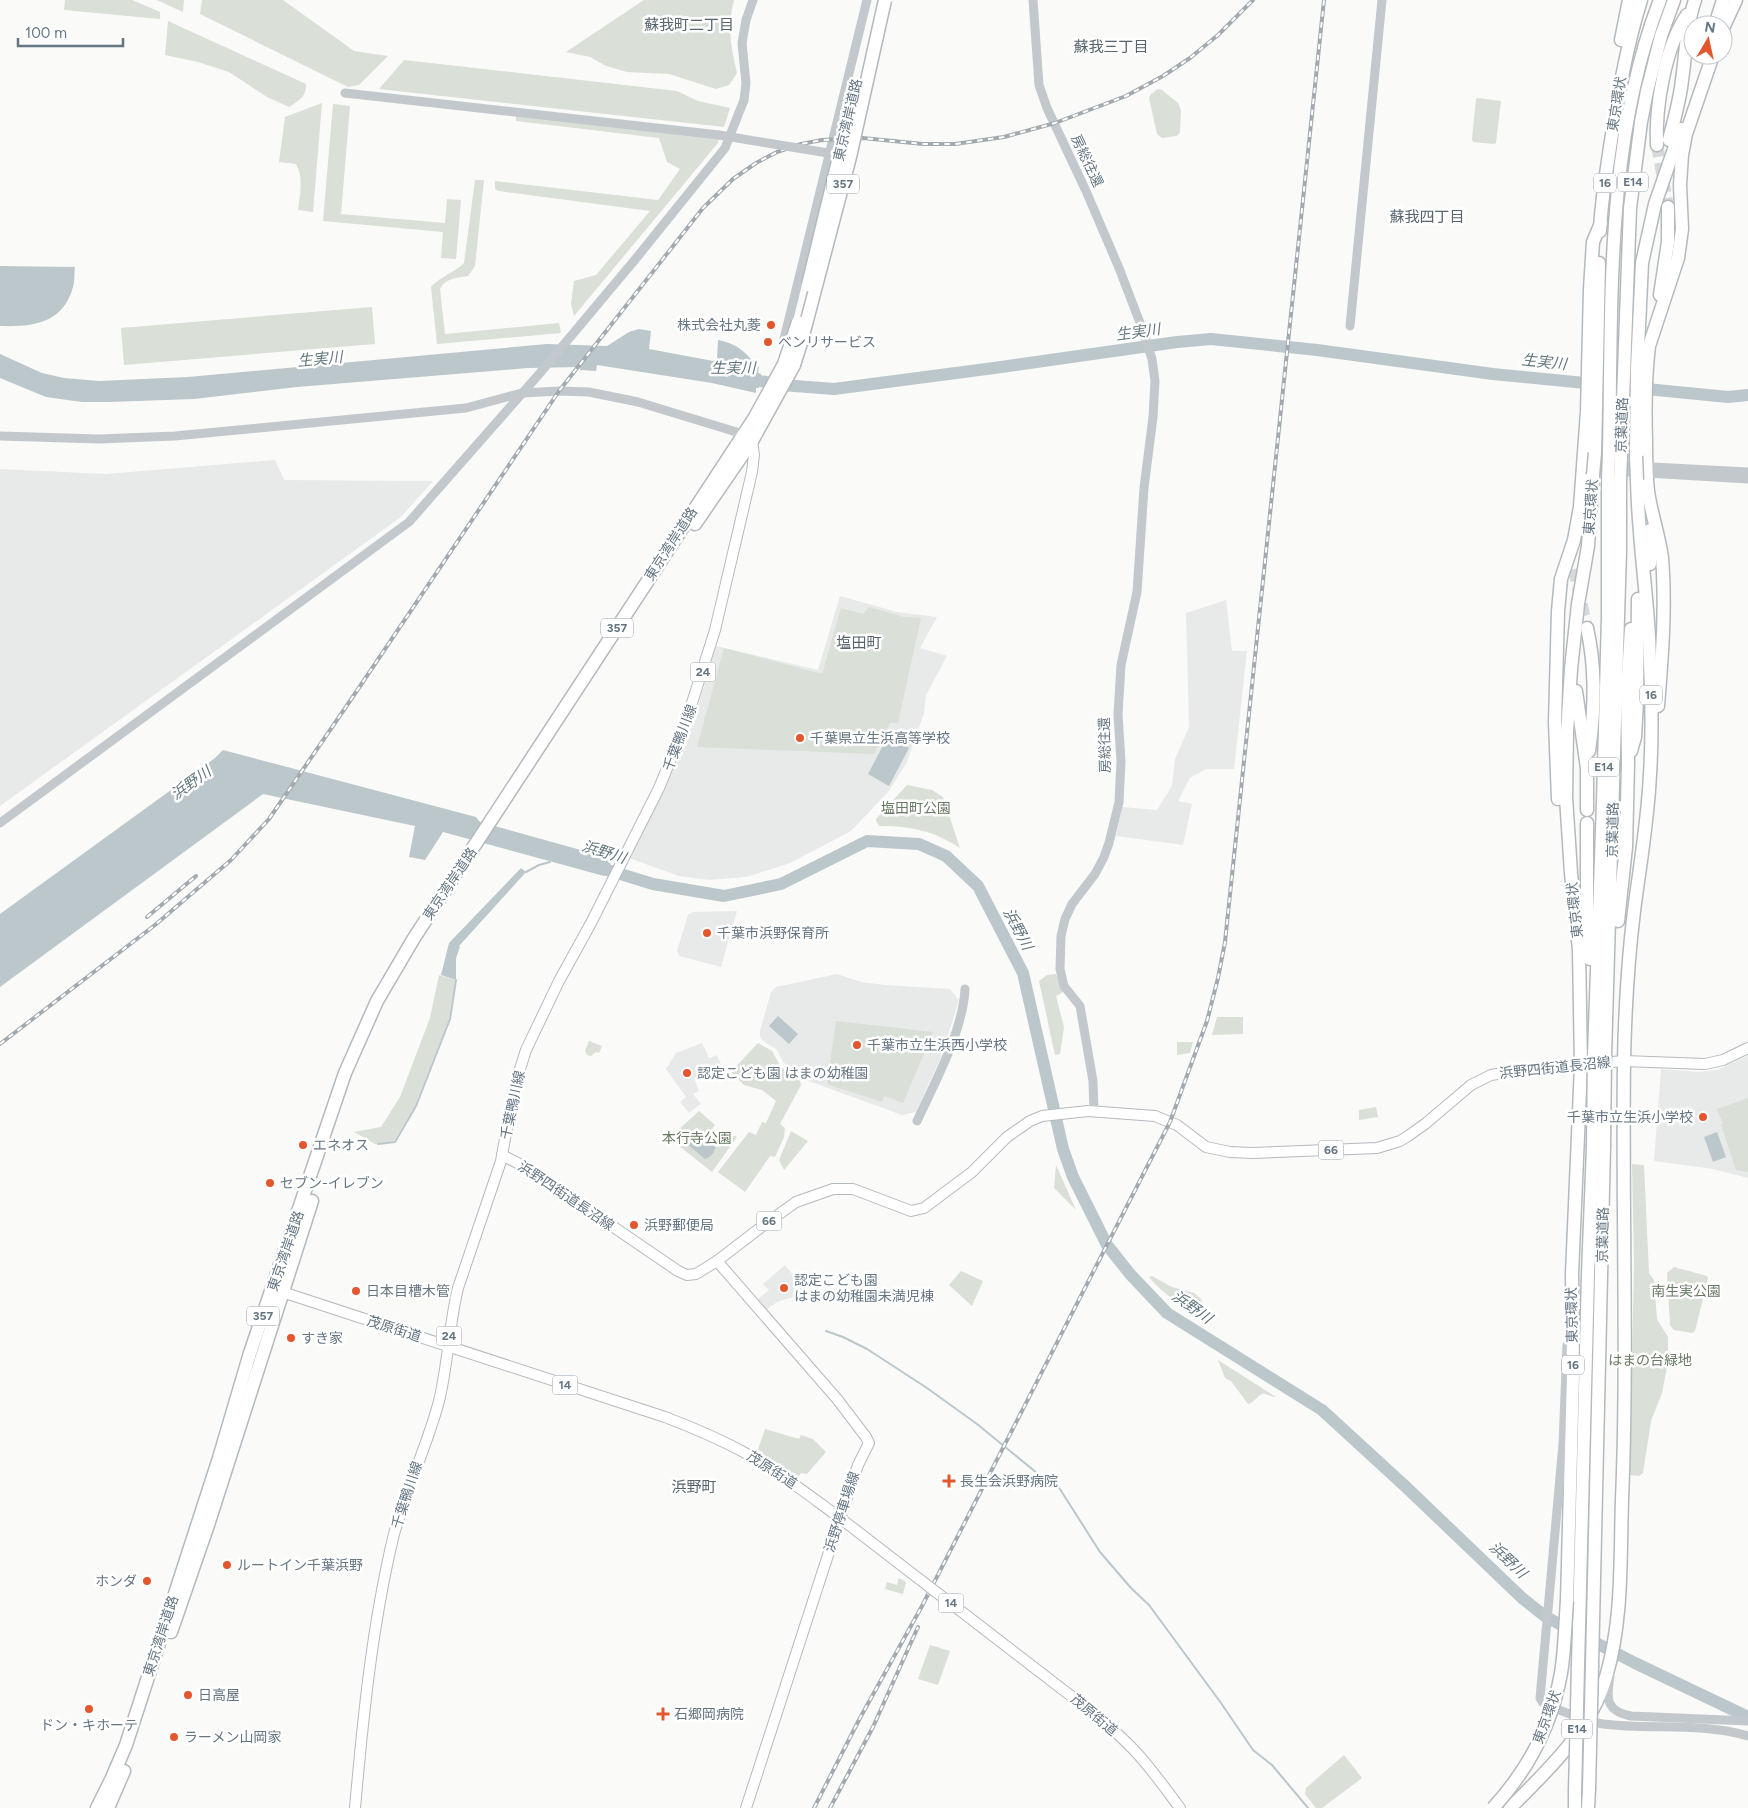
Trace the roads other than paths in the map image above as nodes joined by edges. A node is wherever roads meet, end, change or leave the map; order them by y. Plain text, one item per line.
1 (753, 0) edge
2 (867, 0) edge
3 (876, 0) edge
4 (885, 0) edge
5 (1032, 0) edge
6 (1382, 0) edge
7 (1660, 0) edge
8 (1674, 0) edge
9 (1723, 0) edge
10 (1736, 0) edge
11 (1638, 1) edge
12 (1695, 2) edge
13 (1718, 15) edge
14 (1729, 15) edge
15 (1702, 65) edge
16 (1710, 65) edge
17 (345, 93) dead end
18 (1657, 145) tunnel mouth
19 (845, 156) junction
20 (1661, 205) junction
21 (1350, 326) dead end
22 (1654, 329) junction
23 (784, 339) dead end
24 (1599, 369) junction
25 (1636, 370) junction
26 (522, 393) junction
27 (770, 401) junction
28 (0, 436) edge
29 (748, 437) junction
30 (1589, 471) junction
31 (1748, 472) edge
32 (1643, 473) junction
33 (1748, 479) edge
34 (1614, 480) junction
35 (1648, 488) junction
36 (1637, 512) junction
37 (1569, 553) junction
38 (1650, 564) dead end
39 (1574, 569) tunnel mouth
40 (1577, 616) junction
41 (1588, 628) tunnel mouth
42 (1631, 629) dead end
43 (1628, 763) junction
44 (1586, 768) junction
45 (1650, 773) junction
46 (0, 823) edge
47 (1570, 873) junction
48 (965, 989) dead end
49 (1595, 1021) junction
50 (1606, 1038) junction
51 (1748, 1048) edge
52 (1600, 1055) junction
53 (1624, 1061) junction
54 (1581, 1066) junction
55 (1094, 1111) junction
56 (917, 1120) dead end
57 (1598, 1147) junction
58 (502, 1154) junction
59 (717, 1261) junction
60 (1572, 1274) junction
61 (277, 1291) junction
62 (448, 1346) junction
63 (840, 1518) junction
64 (1610, 1665) junction
65 (1588, 1720) junction
66 (1748, 1721) edge
67 (1748, 1736) edge
68 (97, 1808) edge
69 (108, 1808) edge
70 (355, 1808) edge
71 (746, 1808) edge
72 (1180, 1808) edge
73 (1493, 1808) edge
74 (1510, 1808) edge
75 (1575, 1808) edge
76 (1588, 1808) edge

1 - 26 street
2 - 23 street
3 - 19 highway, 東京湾岸道路 / 357, bridge
4 - 19 highway, 東京湾岸道路 / 357, bridge
5 - 55 street, 房総往還
6 - 21 street
7 - 24 highway, 京葉道路 / E14
8 - 25 highway, 京葉道路 / E14
9 - 13 highway
10 - 14 highway
11 - 24 highway, 東京環状 / 16
12 - 18 highway
12 - 20 highway
15 - 20 highway, 東京環状 / 16
16 - 22 highway
17 - 19 street, bridge
19 - 27 highway, 東京湾岸道路 / 357, bridge
19 - 27 highway, 東京湾岸道路 / 357, bridge
20 - 22 highway
20 - 25 highway, 東京環状 / 16
22 - 25 highway
24 - 30 highway, 東京環状 / 16, bridge
24 - 30 highway
24 - 34 highway, 京葉道路 / E14, bridge
25 - 32 highway, 東京環状 / 16, bridge
25 - 32 highway
25 - 34 highway, 京葉道路 / E14, bridge
26 - 28 street
26 - 29 street
26 - 46 street
27 - 29 highway, 東京湾岸道路 / 357
29 - 58 main road, 千葉鴨川線 / 24
29 - 61 highway, 東京湾岸道路 / 357
30 - 32 street
30 - 37 highway
30 - 40 highway, 東京環状 / 16
31 - 32 street
32 - 33 street
32 - 35 highway
32 - 36 highway, 東京環状 / 16
34 - 49 highway, 京葉道路 / E14
34 - 50 highway, 京葉道路 / E14
35 - 38 highway
35 - 45 highway
36 - 43 highway
36 - 45 highway, 東京環状 / 16
37 - 39 highway
37 - 47 highway
40 - 44 highway
40 - 47 highway, 東京環状 / 16
41 - 44 highway
42 - 43 highway
43 - 50 highway
44 - 49 highway
45 - 53 highway, 東京環状 / 16
47 - 54 highway, 東京環状 / 16
48 - 56 street
49 - 52 highway, 京葉道路 / E14
50 - 52 highway, 京葉道路 / E14
51 - 53 main road, 浜野四街道長沼線 / 66
52 - 57 highway, 京葉道路 / E14, bridge
53 - 54 main road, 浜野四街道長沼線 / 66
53 - 64 highway, 東京環状 / 16
54 - 55 main road, 浜野四街道長沼線 / 66
54 - 60 highway, 東京環状 / 16
55 - 59 main road, 浜野四街道長沼線 / 66
57 - 75 highway, 京葉道路 / E14, bridge
57 - 76 highway, 京葉道路 / E14, bridge
58 - 59 main road, 浜野四街道長沼線 / 66
58 - 62 main road, 千葉鴨川線 / 24
59 - 63 main road, 浜野停車場線
60 - 65 street
60 - 73 highway, 東京環状 / 16, bridge
61 - 62 main road, 茂原街道 / 14
61 - 68 highway, 東京湾岸道路 / 357
61 - 69 highway, 東京湾岸道路 / 357
62 - 63 main road, 茂原街道 / 14
62 - 70 main road, 千葉鴨川線 / 24
63 - 71 main road, 浜野停車場線
63 - 72 main road, 茂原街道 / 14, bridge
64 - 65 highway, 東京環状 / 16
64 - 66 street
65 - 67 street
65 - 74 highway, 東京環状 / 16

